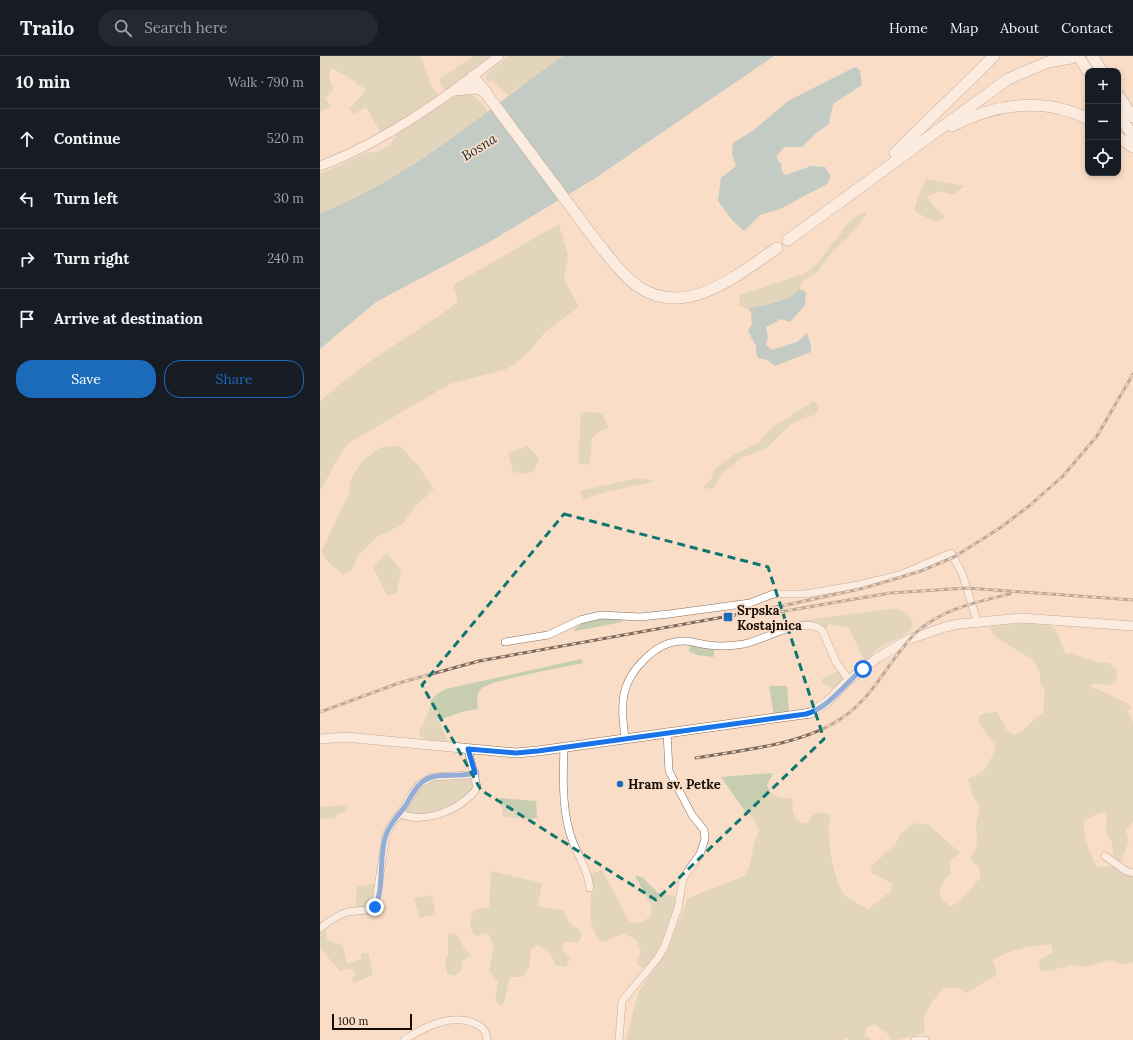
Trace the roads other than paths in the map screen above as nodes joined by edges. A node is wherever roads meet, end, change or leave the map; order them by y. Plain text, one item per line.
1 (499, 56) edge
2 (994, 56) edge
3 (1092, 56) edge
4 (1074, 57) edge
5 (1085, 68) edge
6 (1100, 68) edge
7 (473, 76) junction
8 (455, 90) junction
9 (486, 92) junction
10 (1121, 99) edge
11 (1133, 117) edge
12 (1085, 118) edge
13 (1121, 118) edge
14 (1133, 136) edge
15 (1121, 139) edge
16 (1133, 148) edge
17 (911, 149) junction
18 (320, 166) edge
19 (856, 188) junction
20 (788, 240) dead end
21 (777, 248) dead end
22 (978, 624) junction
23 (1133, 626) edge
24 (505, 642) dead end
25 (849, 680) junction
26 (667, 732) junction
27 (320, 739) edge
28 (625, 739) junction
29 (564, 747) junction
30 (468, 749) junction
31 (475, 773) junction
32 (400, 814) junction
33 (1105, 856) dead end
34 (1133, 873) edge
35 (590, 888) dead end
36 (320, 928) edge
37 (404, 1040) edge
38 (487, 1040) edge
39 (619, 1040) edge
40 (915, 1040) edge
41 (925, 1040) edge

1 - 7 main road
2 - 19 highway
3 - 6 highway
4 - 5 highway
4 - 17 highway
7 - 8 main road
7 - 9 highway
8 - 9 highway
8 - 18 main road
9 - 21 highway
10 - 11 highway
12 - 17 highway
13 - 14 highway
15 - 16 highway
17 - 19 highway
19 - 20 highway
22 - 23 main road
22 - 24 street
22 - 25 main road
25 - 26 main road
25 - 28 street
26 - 28 main road
26 - 39 street
27 - 30 main road
28 - 29 main road
29 - 30 main road
29 - 35 street
30 - 31 street
31 - 32 street
31 - 32 street
32 - 36 street
33 - 34 street
37 - 38 street
40 - 41 street

